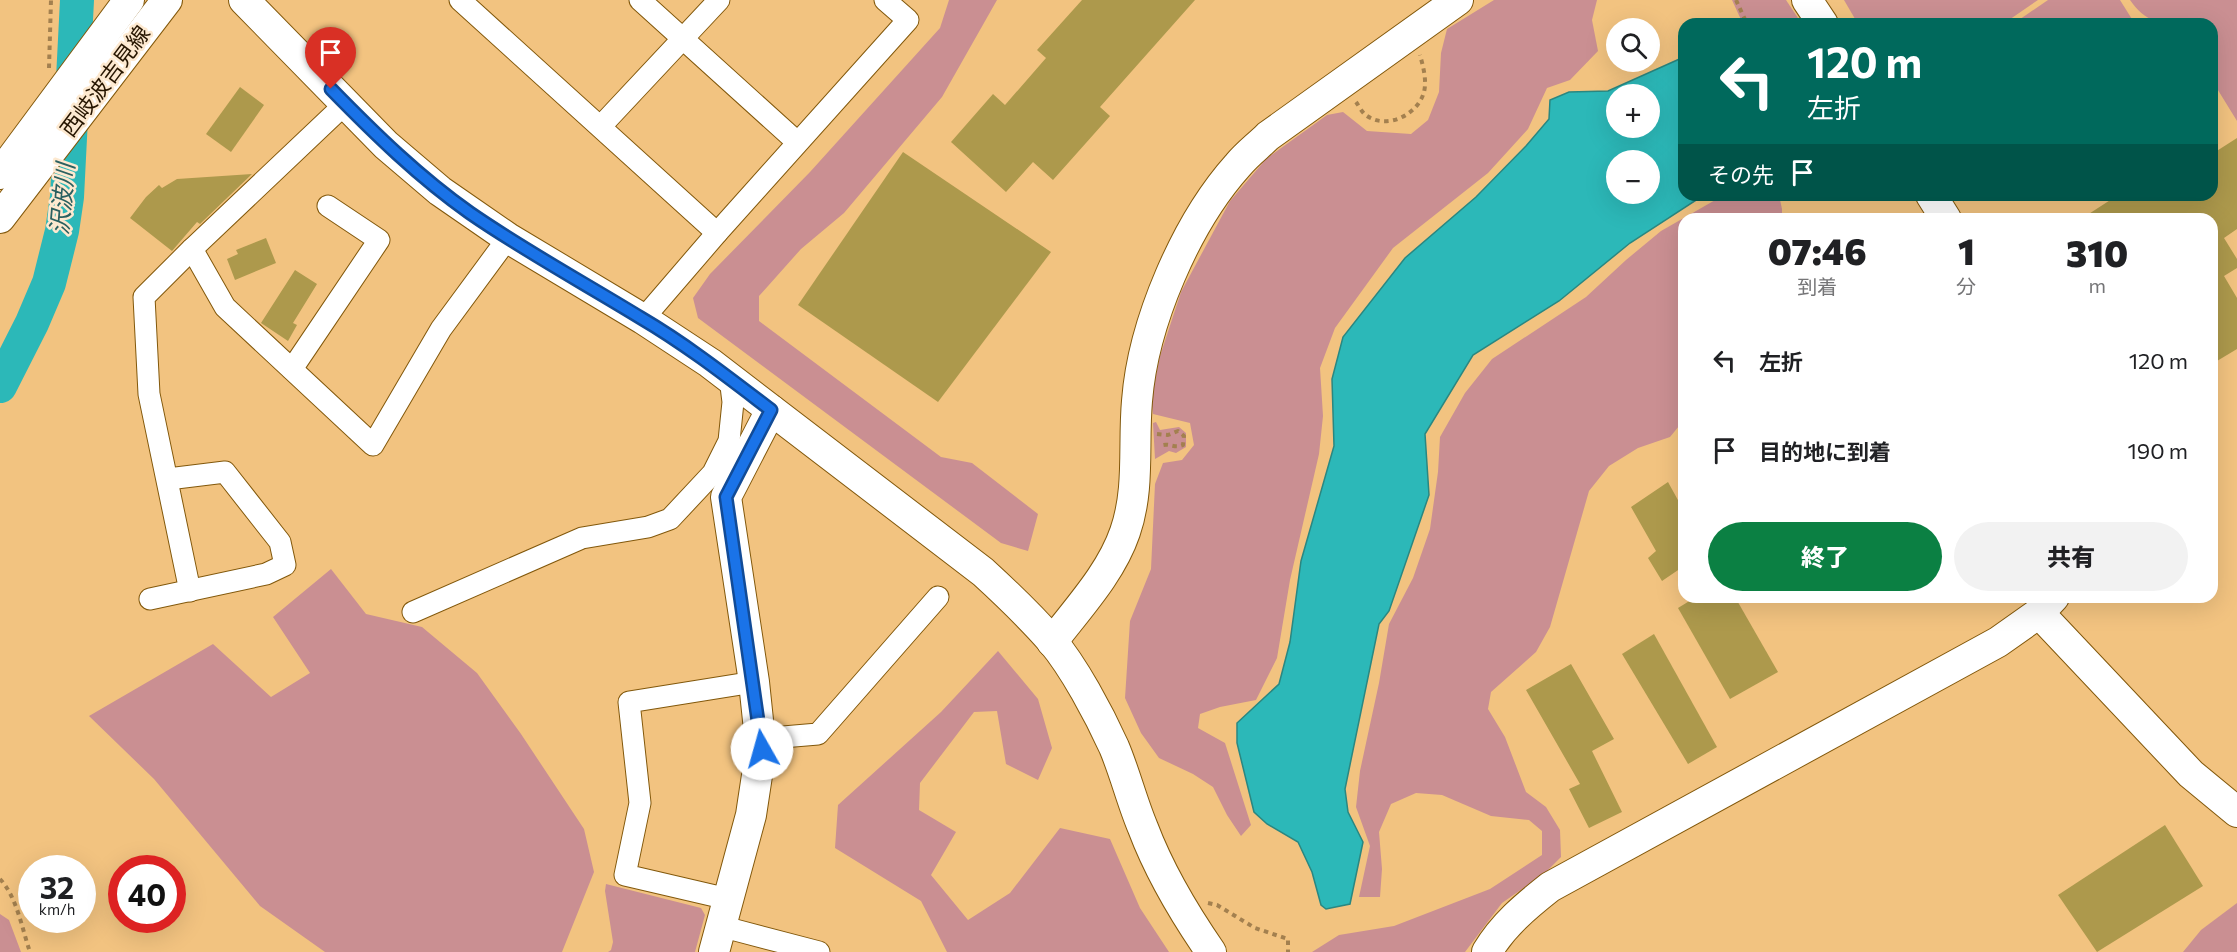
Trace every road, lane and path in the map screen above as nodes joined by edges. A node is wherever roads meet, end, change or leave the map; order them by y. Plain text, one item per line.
1 (51, 0) edge
2 (129, 0) edge
3 (167, 0) edge
4 (244, 0) edge
5 (460, 0) edge
6 (640, 0) edge
7 (718, 0) edge
8 (885, 0) edge
9 (1458, 0) edge
10 (1736, 0) edge
11 (1808, 0) edge
12 (1744, 18) edge
13 (1819, 18) edge
14 (683, 39) junction
15 (1416, 46) dead end
16 (50, 91) junction
17 (1350, 93) dead end
18 (345, 104) junction
19 (601, 126) junction
20 (797, 142) junction
21 (0, 174) edge
22 (328, 206) dead end
23 (0, 219) edge
24 (717, 233) junction
25 (508, 238) junction
26 (192, 249) junction
27 (643, 319) junction
28 (292, 369) junction
29 (730, 378) junction
30 (771, 410) junction
31 (1151, 431) dead end
32 (1155, 451) dead end
33 (168, 479) junction
34 (190, 591) junction
35 (938, 597) dead end
36 (150, 599) dead end
37 (2046, 605) edge
38 (412, 612) dead end
39 (1052, 642) junction
40 (754, 682) junction
41 (760, 740) junction
42 (2237, 812) edge
43 (0, 879) edge
44 (1175, 896) junction
45 (720, 926) edge
46 (30, 952) edge
47 (819, 952) edge
48 (1211, 952) edge
49 (1288, 952) edge
50 (1487, 952) edge

1 - 16 path
2 - 16 street, 西岐波吉見線
3 - 23 street, 西岐波吉見線
4 - 18 street
5 - 19 street
6 - 14 street
7 - 14 street
8 - 20 street
9 - 39 street
10 - 12 path
11 - 13 street
14 - 19 street
14 - 20 street
15 - 17 path
16 - 21 street, 西岐波吉見線
18 - 25 street
18 - 26 street
19 - 24 street
20 - 24 street
22 - 28 street
24 - 27 street
25 - 27 street
25 - 28 street
26 - 28 street
26 - 33 street
27 - 29 street
29 - 30 street
29 - 38 street
30 - 39 street
30 - 40 street
31 - 32 path
33 - 34 street
33 - 34 street
34 - 36 street
35 - 41 street
37 - 42 street
37 - 50 street
39 - 44 street
40 - 41 street
40 - 45 street
41 - 45 street
43 - 46 path
44 - 48 street
44 - 49 path
45 - 47 street

